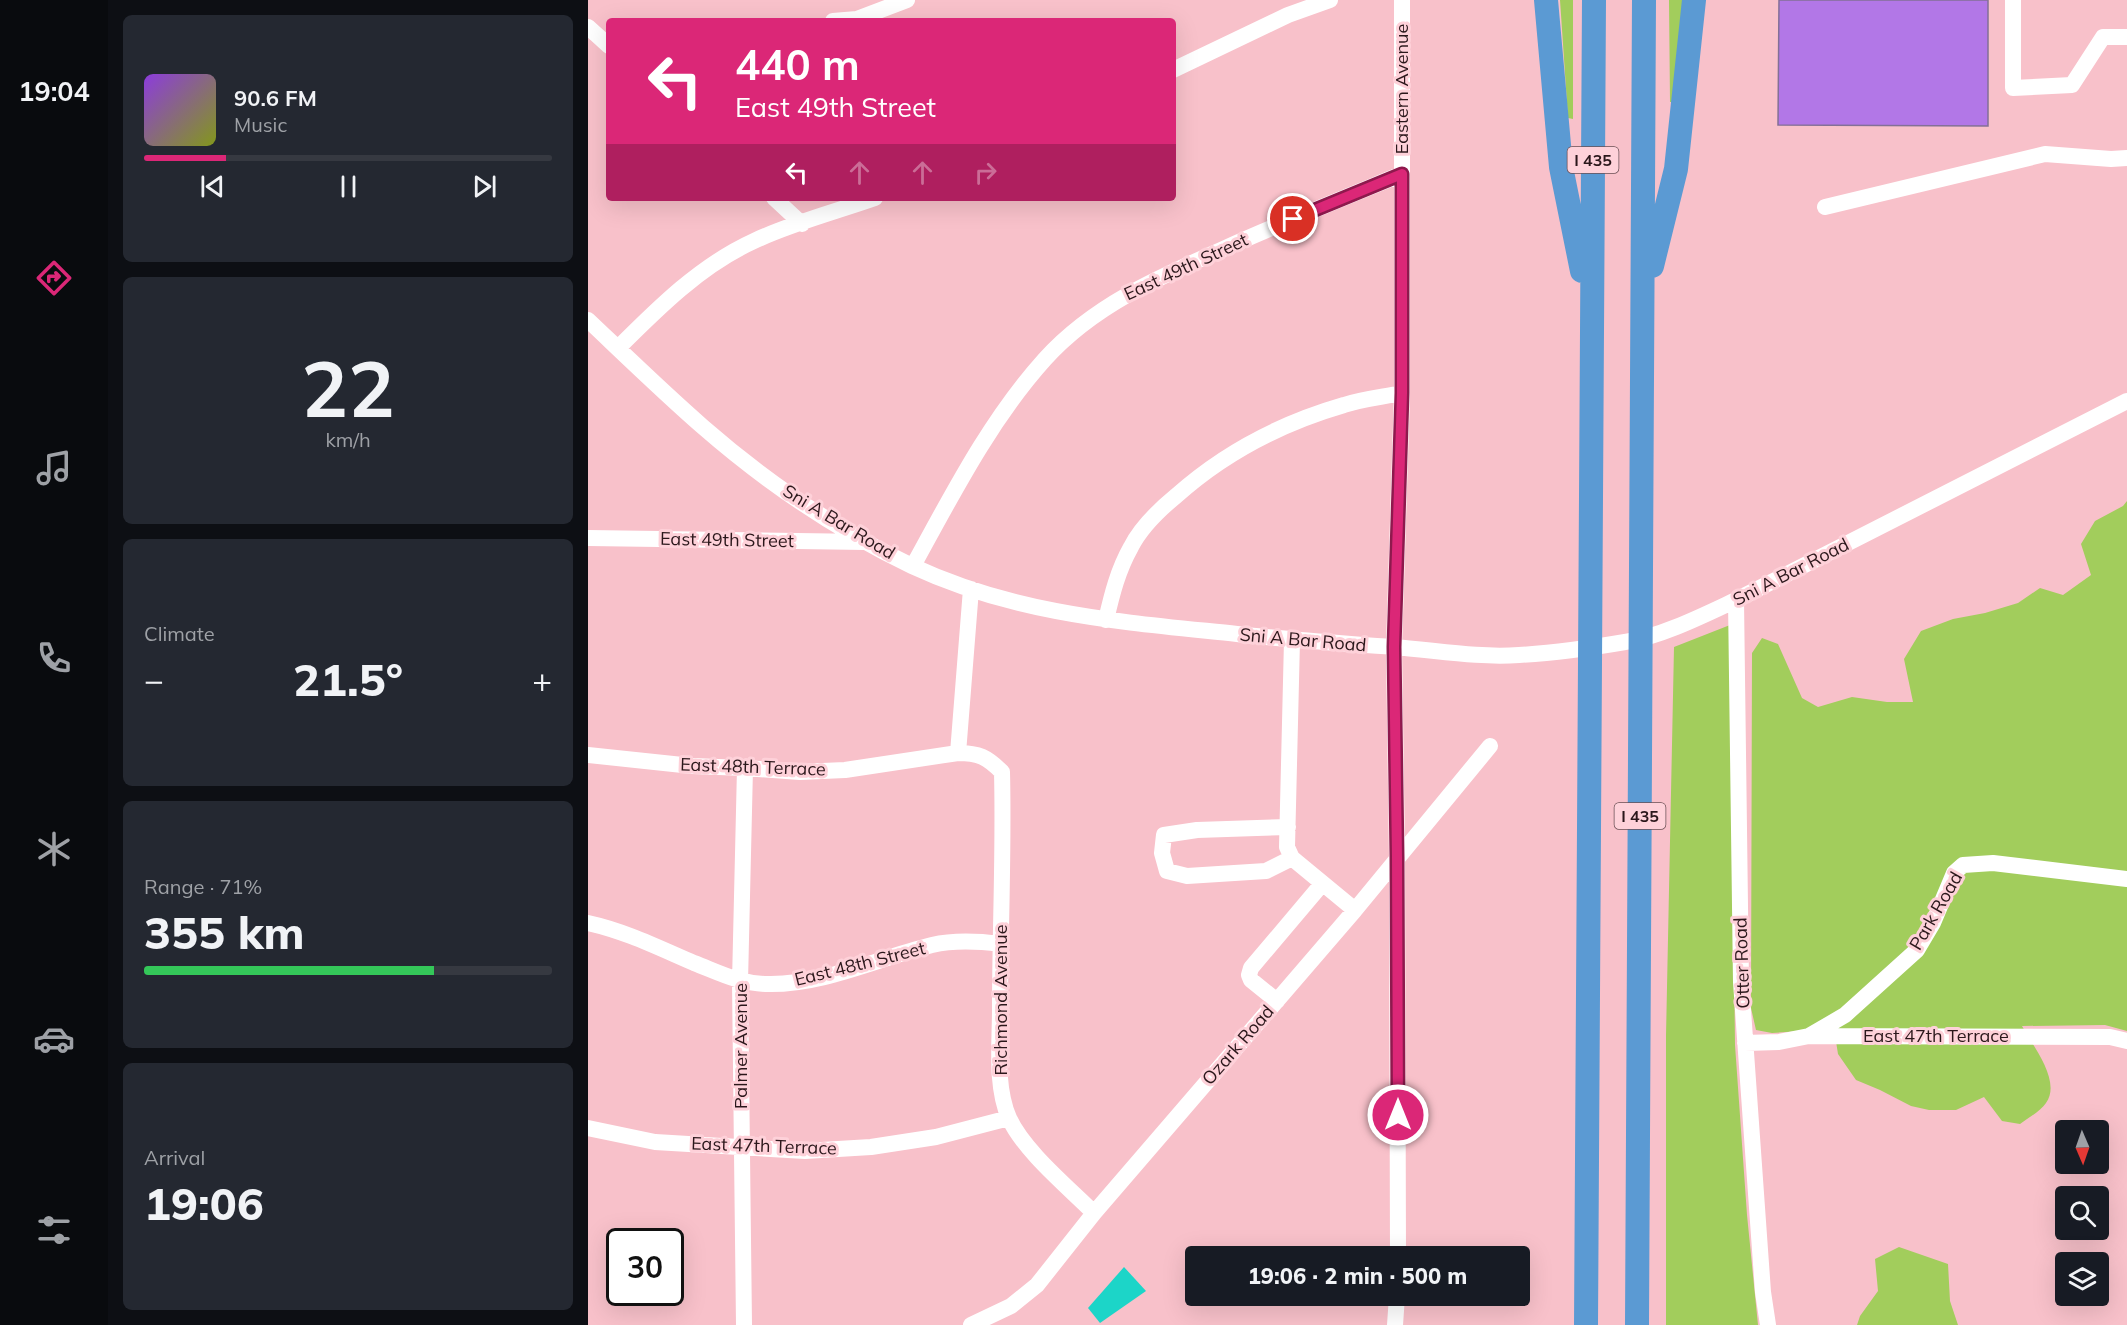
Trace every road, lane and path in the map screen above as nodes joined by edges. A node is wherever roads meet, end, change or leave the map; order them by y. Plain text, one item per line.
1 (907, 0) edge
2 (1330, 0) edge
3 (1402, 0) edge
4 (1546, 0) edge
5 (1594, 0) edge
6 (1644, 0) edge
7 (1694, 0) edge
8 (2013, 0) edge
9 (860, 18) edge
10 (588, 27) edge
11 (2127, 37) edge
12 (606, 43) edge
13 (1176, 69) edge
14 (2127, 158) edge
15 (1402, 174) junction
16 (777, 201) edge
17 (867, 201) edge
18 (1825, 207) dead end
19 (802, 224) junction
20 (1642, 306) junction
21 (1592, 319) junction
22 (588, 320) edge
23 (618, 348) junction
24 (1402, 393) junction
25 (2127, 401) edge
26 (588, 538) edge
27 (867, 542) junction
28 (913, 566) junction
29 (971, 589) junction
30 (1736, 600) junction
31 (1106, 620) junction
32 (1292, 640) junction
33 (1394, 647) junction
34 (1491, 746) dead end
35 (958, 753) junction
36 (588, 755) edge
37 (745, 768) junction
38 (1002, 789) joint
39 (1288, 826) junction
40 (1397, 857) junction
41 (1292, 858) junction
42 (2127, 879) edge
43 (1322, 884) junction
44 (1355, 910) junction
45 (588, 923) edge
46 (1000, 944) junction
47 (740, 982) junction
48 (1277, 1001) junction
49 (1809, 1036) junction
50 (2127, 1041) edge
51 (1745, 1043) junction
52 (1009, 1118) junction
53 (588, 1128) edge
54 (741, 1148) junction
55 (1094, 1213) junction
56 (1398, 1246) edge
57 (1396, 1306) edge
58 (744, 1325) edge
59 (971, 1325) edge
60 (1395, 1325) edge
61 (1586, 1325) edge
62 (1637, 1325) edge
63 (1768, 1325) edge

1 - 9 street
2 - 13 street
3 - 15 street, Eastern Avenue
4 - 21 highway
5 - 21 highway, I 435
6 - 20 highway, I 435
7 - 20 highway
8 - 11 street
10 - 12 street
14 - 18 street
15 - 24 street, Eastern Avenue
15 - 28 street, East 49th Street
16 - 19 street
17 - 19 street
19 - 23 street
20 - 62 highway, I 435
21 - 61 highway, I 435
22 - 23 street, Sni A Bar Road
23 - 27 street, Sni A Bar Road
24 - 31 street
24 - 33 street, Eastern Avenue
25 - 30 street, Sni A Bar Road
26 - 27 street, East 49th Street
27 - 28 street, Sni A Bar Road
28 - 29 street, Sni A Bar Road
29 - 31 street, Sni A Bar Road
29 - 35 street
30 - 33 street, Sni A Bar Road
30 - 51 street, Otter Road
31 - 32 street, Sni A Bar Road
32 - 33 street, Sni A Bar Road
32 - 39 street
33 - 40 street, Eastern Avenue
34 - 40 street, Ozark Road
35 - 37 street, East 48th Terrace
35 - 38 street, East 48th Terrace
36 - 37 street, East 48th Terrace
37 - 47 street, Palmer Avenue
38 - 46 street, Richmond Avenue
39 - 41 street
39 - 41 street
40 - 44 street, Ozark Road
40 - 56 street, Eastern Avenue
41 - 43 street
42 - 49 street, Park Road
43 - 44 street
43 - 48 street
44 - 48 street, Ozark Road
45 - 47 street, East 48th Street
46 - 47 street, East 48th Street
46 - 52 street, Richmond Avenue
47 - 54 street, Palmer Avenue
48 - 55 street, Ozark Road
49 - 50 street, East 47th Terrace
49 - 51 street, East 47th Terrace
51 - 63 street, Otter Road
52 - 54 street, East 47th Terrace
52 - 55 street, Richmond Avenue
53 - 54 street, East 47th Terrace
54 - 58 street, Palmer Avenue
55 - 59 street, Ozark Road
57 - 60 street

